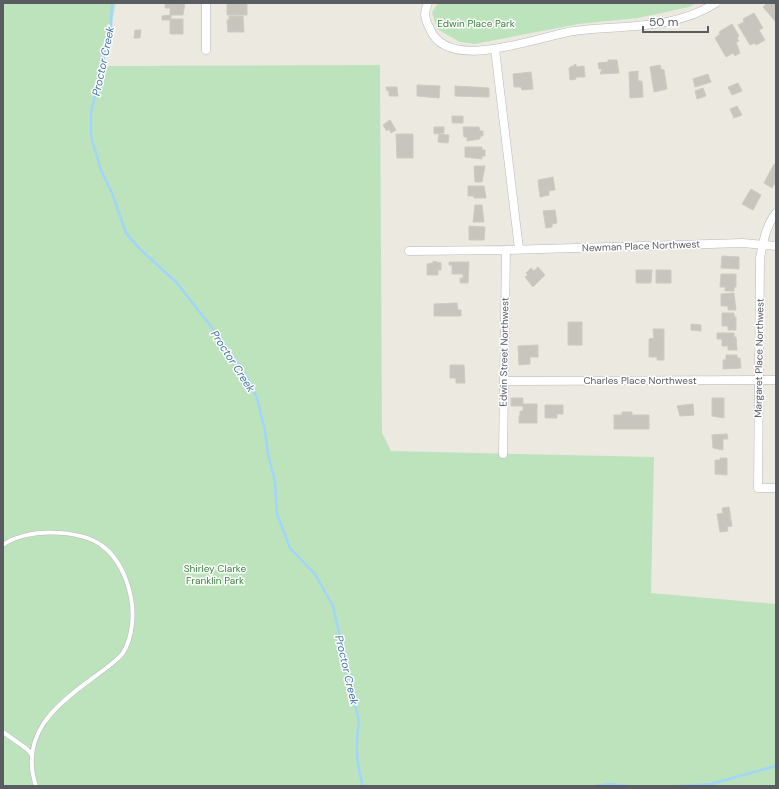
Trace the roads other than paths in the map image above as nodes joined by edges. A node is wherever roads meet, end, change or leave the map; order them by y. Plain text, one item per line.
1 (206, 3) edge
2 (428, 3) edge
3 (716, 3) edge
4 (495, 49) junction
5 (206, 50) dead end
6 (776, 213) edge
7 (762, 245) junction
8 (776, 246) edge
9 (519, 249) junction
10 (506, 250) junction
11 (410, 251) dead end
12 (759, 379) junction
13 (776, 380) edge
14 (504, 381) junction
15 (503, 454) dead end
16 (776, 488) edge
17 (3, 545) edge
18 (3, 732) edge
19 (31, 754) junction
20 (36, 786) edge

1 - 5 street
2 - 4 street
3 - 4 street
4 - 9 street
6 - 7 street, Margaret Place Northwest
7 - 8 street, Newman Place Northwest
7 - 9 street, Newman Place Northwest
7 - 12 street, Margaret Place Northwest
9 - 10 street, Newman Place Northwest
10 - 11 street, Newman Place Northwest
10 - 14 street, Edwin Street Northwest
12 - 13 street, Charles Place Northwest
12 - 14 street, Charles Place Northwest
12 - 16 street, Margaret Place Northwest
14 - 15 street, Edwin Street Northwest
17 - 19 lane
18 - 19 lane
19 - 20 lane

